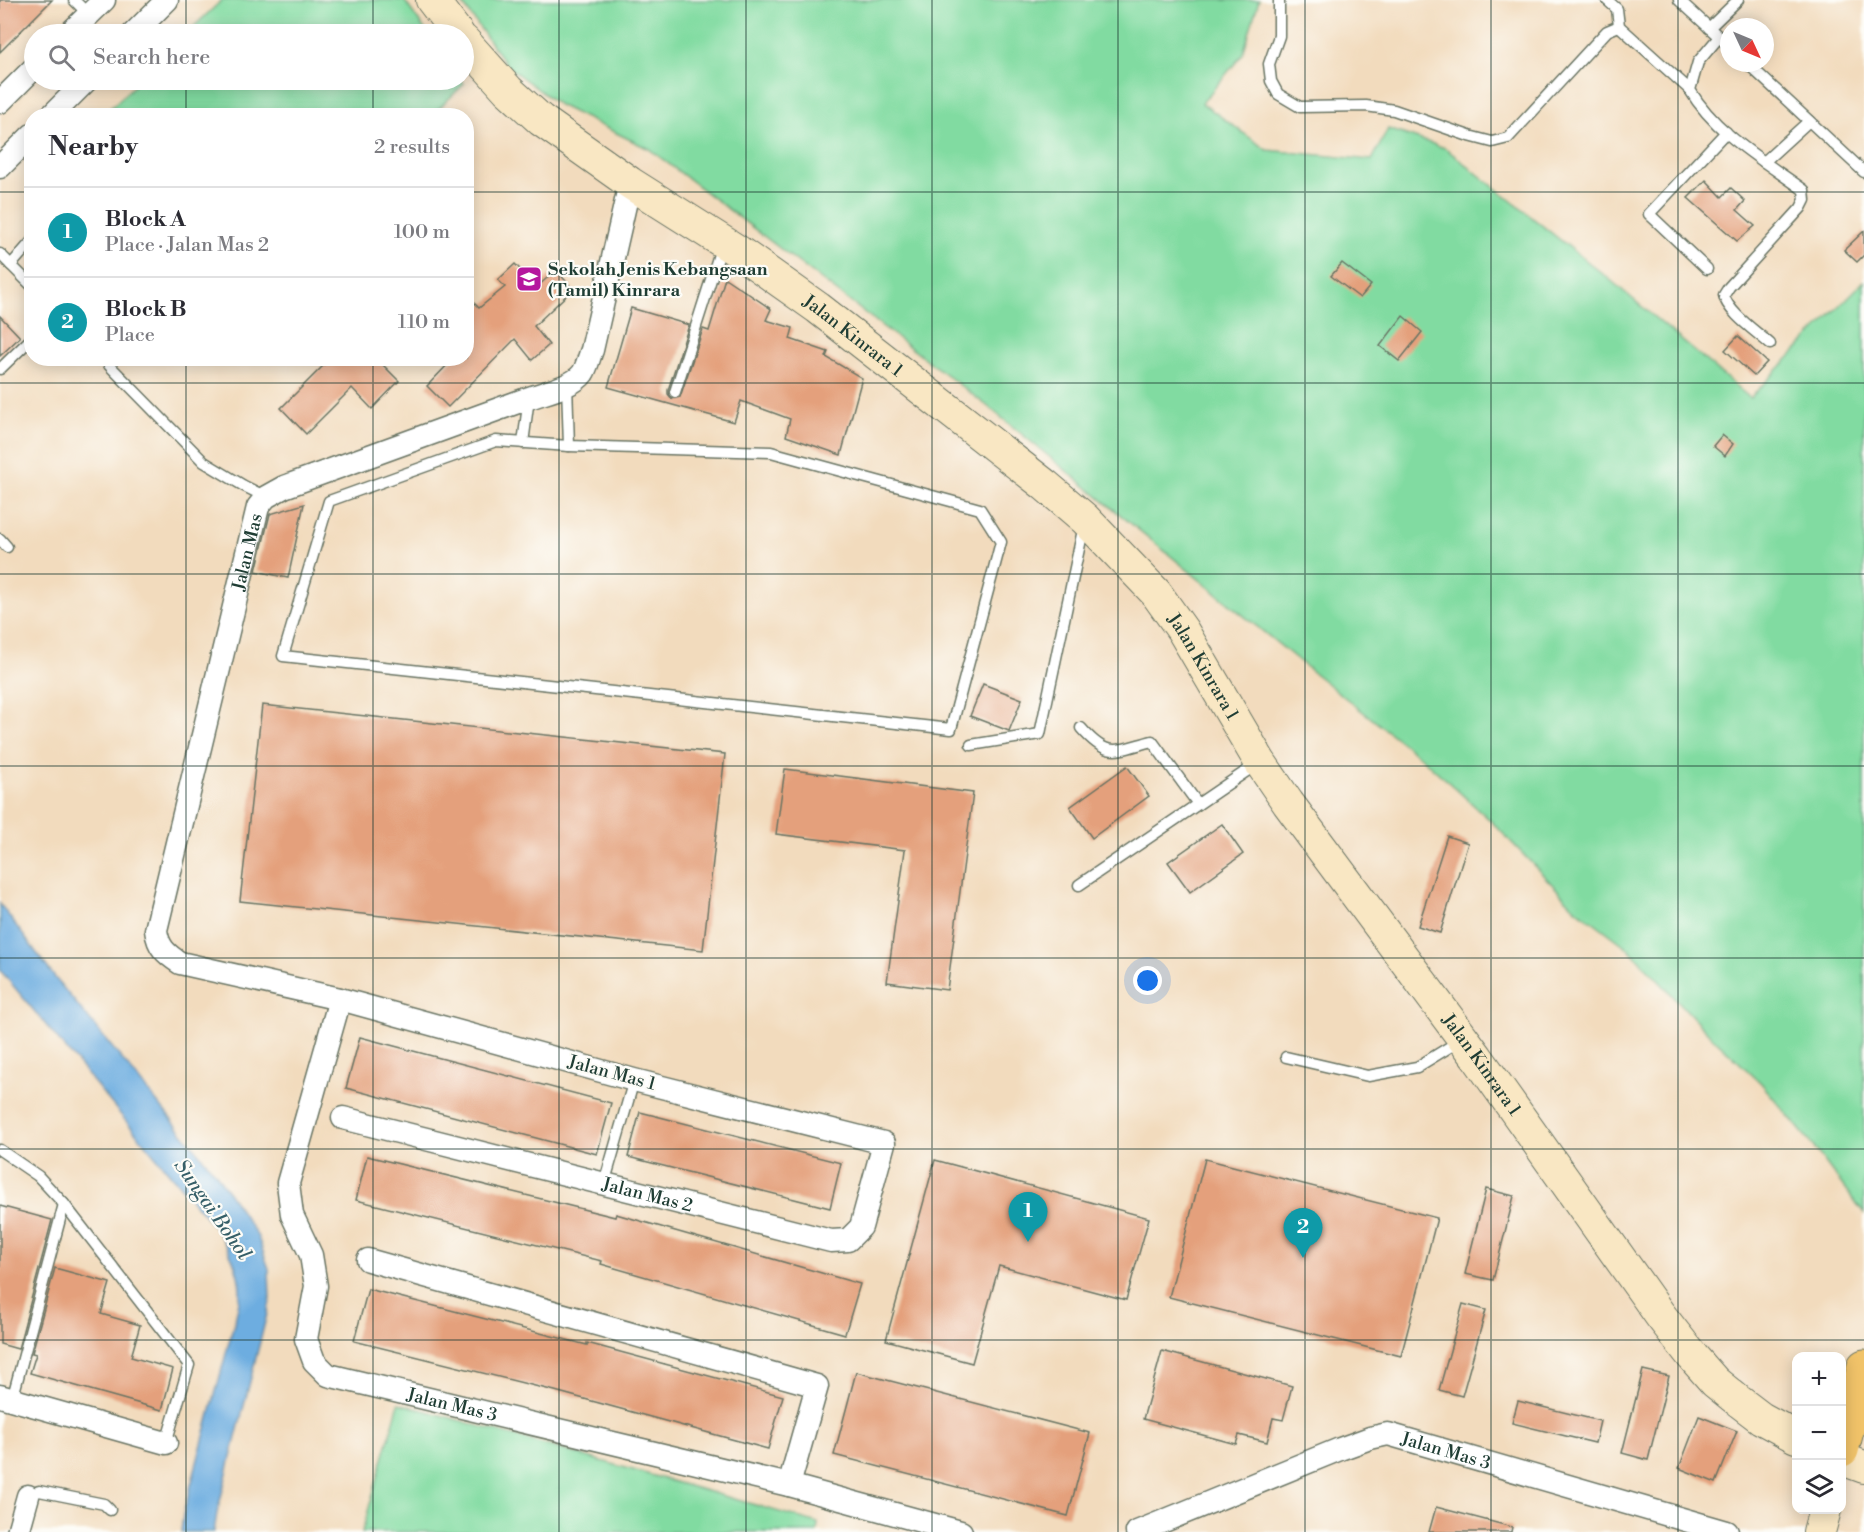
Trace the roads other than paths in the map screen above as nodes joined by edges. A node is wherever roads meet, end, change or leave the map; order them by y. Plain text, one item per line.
1 (167, 0) edge
2 (432, 0) edge
3 (1279, 0) edge
4 (1608, 0) edge
5 (1679, 0) edge
6 (1738, 0) edge
7 (89, 5) edge
8 (76, 24) edge
9 (143, 24) edge
10 (450, 24) edge
11 (1619, 26) junction
12 (1710, 28) junction
13 (1719, 37) joint
14 (474, 52) edge
15 (1757, 72) edge
16 (24, 78) edge
17 (77, 90) edge
18 (1690, 90) junction
19 (0, 102) edge
20 (59, 108) edge
21 (1809, 121) junction
22 (1726, 132) junction
23 (24, 143) edge
24 (1764, 162) junction
25 (0, 167) edge
26 (1863, 168) edge
27 (630, 183) junction
28 (723, 242) junction
29 (0, 254) edge
30 (24, 254) edge
31 (11, 266) junction
32 (1707, 269) dead end
33 (24, 278) edge
34 (1770, 344) dead end
35 (24, 346) edge
36 (109, 366) dead end
37 (0, 369) edge
38 (567, 384) junction
39 (675, 392) dead end
40 (529, 398) junction
41 (523, 443) junction
42 (569, 446) junction
43 (266, 496) junction
44 (1085, 519) junction
45 (1081, 728) dead end
46 (971, 745) dead end
47 (1260, 762) junction
48 (1198, 804) junction
49 (1079, 885) dead end
50 (340, 999) junction
51 (1463, 1039) junction
52 (1286, 1057) dead end
53 (634, 1080) junction
54 (343, 1118) dead end
55 (884, 1143) joint
56 (0, 1150) edge
57 (604, 1184) junction
58 (64, 1204) junction
59 (368, 1260) dead end
60 (1864, 1366) edge
61 (6, 1398) edge
62 (1792, 1434) edge
63 (1846, 1435) edge
64 (166, 1443) joint
65 (1845, 1460) edge
66 (1864, 1467) edge
67 (789, 1485) junction
68 (28, 1496) joint
69 (110, 1510) dead end
70 (1825, 1514) edge
71 (18, 1532) edge
72 (961, 1532) edge
73 (1137, 1532) edge
74 (1727, 1532) edge
75 (1820, 1532) edge

1 - 9 street
2 - 10 street
3 - 11 lane
4 - 11 lane
5 - 12 lane
6 - 12 lane
7 - 8 street
11 - 18 lane
12 - 13 lane
13 - 18 lane
14 - 27 street, Jalan Kinrara 1
15 - 21 lane
16 - 19 street
17 - 20 street
18 - 22 lane
21 - 24 lane
21 - 26 lane
22 - 24 lane
22 - 32 lane
23 - 25 street
24 - 34 lane
27 - 28 street, Jalan Kinrara 1
27 - 38 street, Jalan Mas
28 - 39 lane
28 - 44 street, Jalan Kinrara 1
29 - 31 lane
30 - 31 lane
31 - 33 lane
35 - 37 lane
36 - 43 lane
38 - 40 street, Jalan Mas
38 - 42 lane
40 - 41 lane
40 - 43 street, Jalan Mas
41 - 42 lane
41 - 42 lane
43 - 50 street, Jalan Mas
44 - 46 lane
44 - 47 street, Jalan Kinrara 1
45 - 48 lane
47 - 48 lane
47 - 51 street, Jalan Kinrara 1
48 - 49 lane
50 - 53 street, Jalan Mas 1
50 - 67 street, Jalan Mas 3
51 - 52 lane
51 - 62 street, Jalan Kinrara 1
53 - 55 street, Jalan Mas 1
53 - 57 lane
54 - 57 street, Jalan Mas 2
55 - 57 street, Jalan Mas 2
56 - 58 lane
58 - 61 lane
58 - 64 lane
59 - 67 street
60 - 63 main road
61 - 64 street
65 - 66 street
67 - 72 street, Jalan Mas 3
68 - 69 lane
68 - 71 street
70 - 75 street
73 - 74 street, Jalan Mas 3

